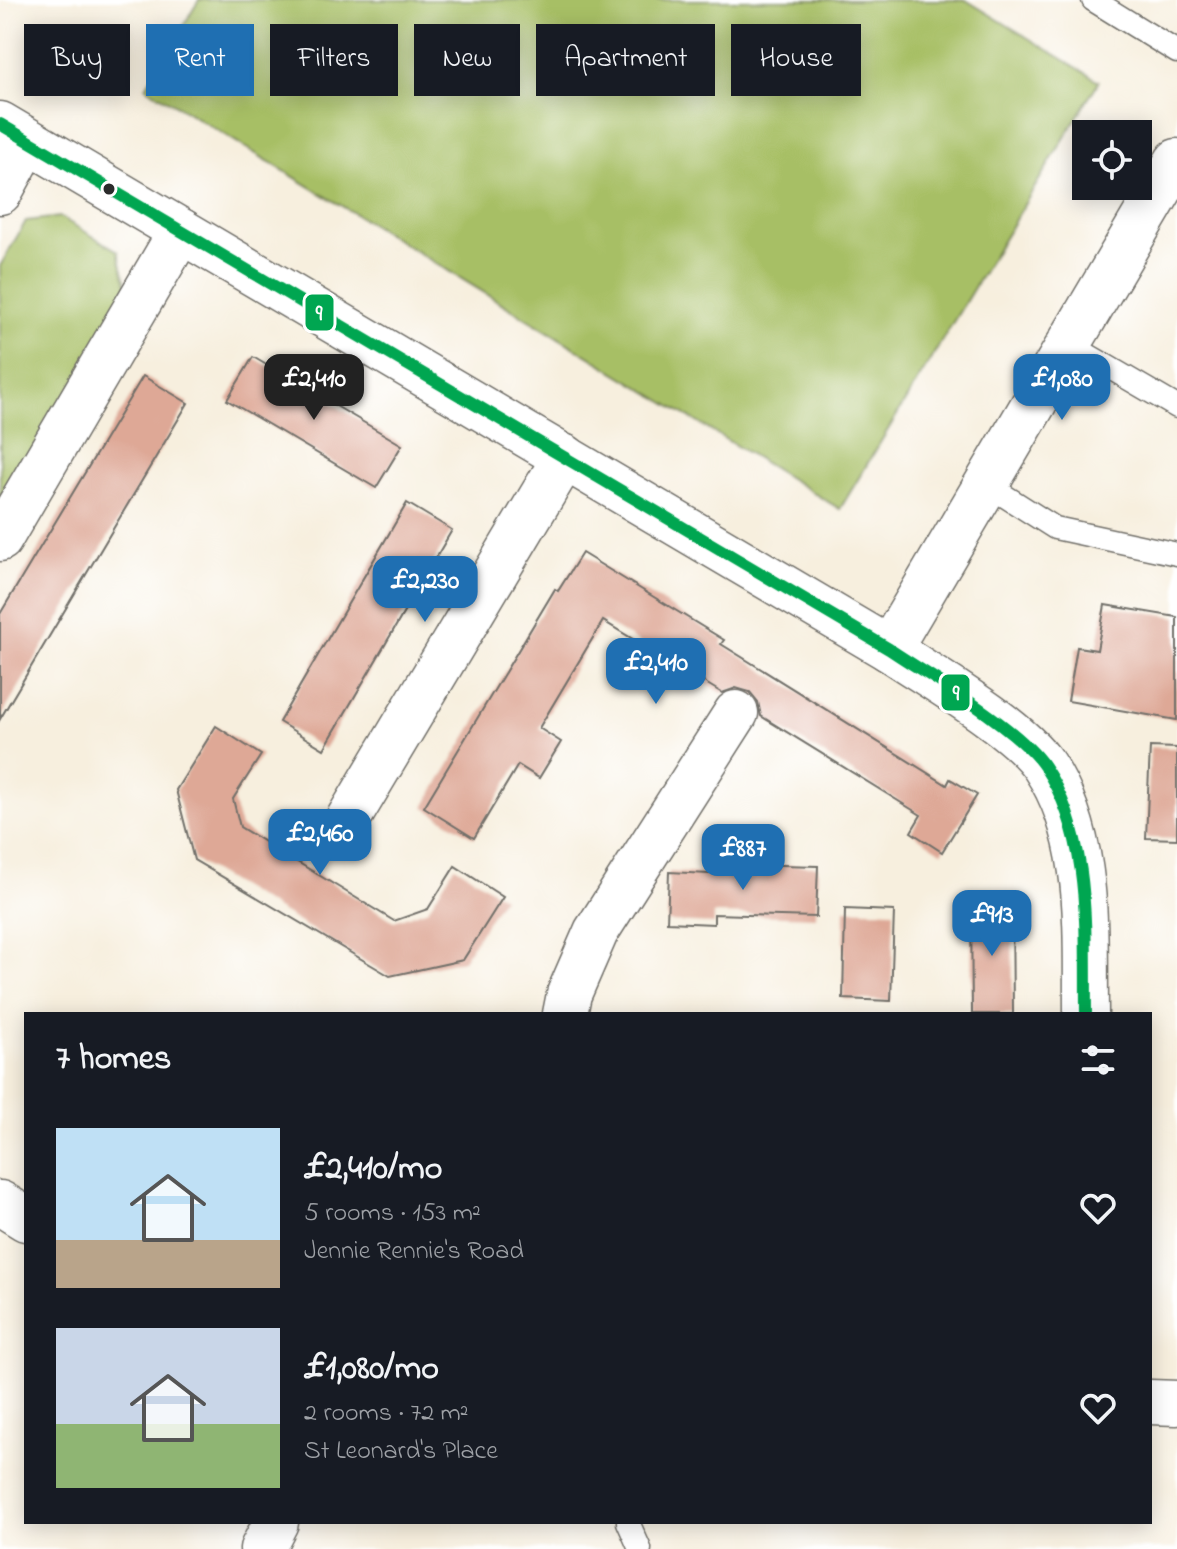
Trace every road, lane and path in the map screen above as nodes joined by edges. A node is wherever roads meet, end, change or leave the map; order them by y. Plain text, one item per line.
1 (1093, 0) edge
2 (1177, 52) edge
3 (14, 132) edge
4 (1177, 161) edge
5 (0, 192) edge
6 (181, 231) junction
7 (1069, 344) junction
8 (1177, 407) edge
9 (565, 457) junction
10 (986, 484) junction
11 (0, 539) edge
12 (1177, 554) edge
13 (889, 649) junction
14 (736, 713) dead end
15 (344, 826) dead end
16 (565, 1012) edge
17 (1086, 1012) edge
18 (0, 1203) edge
19 (24, 1218) edge
20 (1152, 1402) edge
21 (1177, 1403) edge
22 (275, 1524) edge
23 (629, 1524) edge
24 (262, 1549) edge
25 (640, 1549) edge

1 - 2 lane
3 - 5 street
3 - 6 street
4 - 7 street
6 - 9 street
6 - 11 street
7 - 8 lane
7 - 10 street
9 - 13 street
9 - 15 street
10 - 12 lane
10 - 13 street
13 - 17 street
14 - 16 street
18 - 19 street
20 - 21 street
22 - 24 street
23 - 25 lane

